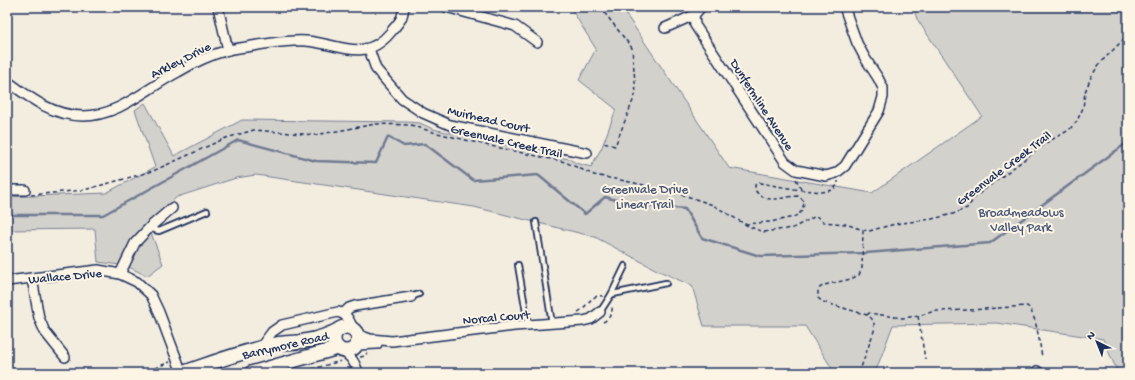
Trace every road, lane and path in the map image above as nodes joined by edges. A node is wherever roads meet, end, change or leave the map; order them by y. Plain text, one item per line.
1 (218, 7) edge
2 (404, 7) edge
3 (446, 7) edge
4 (600, 7) edge
5 (701, 7) edge
6 (844, 7) edge
7 (694, 15) junction
8 (665, 28) dead end
9 (1128, 35) edge
10 (537, 42) dead end
11 (369, 49) junction
12 (228, 50) junction
13 (8, 83) edge
14 (603, 143) dead end
15 (587, 153) dead end
16 (836, 173) junction
17 (796, 177) dead end
18 (801, 189) junction
19 (7, 190) edge
20 (28, 193) joint
21 (172, 208) dead end
22 (207, 211) dead end
23 (536, 222) dead end
24 (745, 224) junction
25 (150, 226) junction
26 (863, 230) junction
27 (518, 265) dead end
28 (625, 266) dead end
29 (120, 274) junction
30 (32, 278) junction
31 (7, 281) edge
32 (666, 283) dead end
33 (415, 296) dead end
34 (609, 297) junction
35 (600, 312) joint
36 (344, 313) junction
37 (574, 313) dead end
38 (867, 315) junction
39 (918, 316) junction
40 (494, 319) dead end
41 (460, 323) dead end
42 (528, 324) junction
43 (552, 324) junction
44 (355, 347) edge
45 (260, 348) junction
46 (339, 349) junction
47 (65, 357) dead end
48 (1042, 357) dead end
49 (925, 359) dead end
50 (170, 362) dead end
51 (142, 373) edge
52 (182, 373) edge
53 (251, 373) edge
54 (298, 373) edge
55 (858, 373) edge

1 - 12 street
2 - 11 street
3 - 10 street
4 - 14 path
5 - 7 street
6 - 16 street
7 - 8 street
7 - 16 street, Dunfermline Avenue
9 - 26 path, Greenvale Creek Trail
11 - 12 street, Arkley Drive
11 - 15 street, Muirhead Court
12 - 13 street, Arkley Drive
16 - 18 path
17 - 18 path
18 - 24 path
19 - 20 street
20 - 24 path, Greenvale Creek Trail
21 - 25 street
22 - 25 lane
23 - 43 lane
24 - 26 path, Greenvale Creek Trail
25 - 29 street
26 - 38 path
27 - 42 lane
28 - 34 lane
29 - 30 street, Wallace Drive
29 - 52 street, Wallace Drive
30 - 31 street, Wallace Drive
30 - 47 street
32 - 34 lane
33 - 36 street
34 - 35 lane
34 - 37 path
35 - 43 street, Norcal Court
36 - 44 street
36 - 45 street
38 - 39 path
38 - 55 path
39 - 48 path
39 - 49 path
40 - 41 path
42 - 43 street, Norcal Court
42 - 44 street, Norcal Court
44 - 45 street, Barrymore Road
44 - 46 street, Barrymore Road
44 - 46 street
44 - 54 path
45 - 52 street, Barrymore Road
46 - 53 street, Barrymore Road
50 - 51 path

